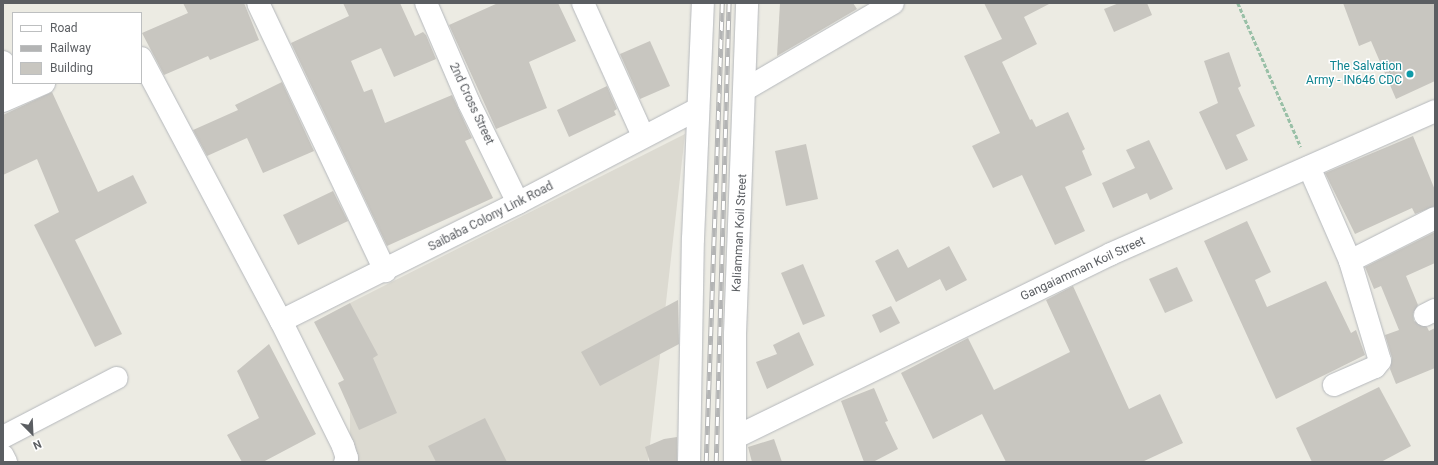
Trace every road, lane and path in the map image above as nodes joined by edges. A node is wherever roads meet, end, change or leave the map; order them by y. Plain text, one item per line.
1 (258, 3) edge
2 (426, 3) edge
3 (583, 3) edge
4 (703, 3) edge
5 (747, 3) edge
6 (892, 3) edge
7 (1238, 3) edge
8 (142, 60) edge
9 (3, 62) edge
10 (39, 84) edge
11 (746, 89) junction
12 (12, 90) edge
13 (698, 109) junction
14 (1435, 112) edge
15 (643, 136) junction
16 (1309, 167) junction
17 (518, 203) junction
18 (1435, 218) edge
19 (1350, 261) junction
20 (385, 271) junction
21 (281, 321) junction
22 (118, 378) dead end
23 (1334, 384) dead end
24 (3, 437) edge
25 (736, 437) junction
26 (3, 456) edge
27 (6, 462) edge
28 (345, 462) edge
29 (690, 462) edge
30 (735, 462) edge

1 - 20 street
2 - 17 street, 2nd Cross Street
3 - 15 street
4 - 13 street
5 - 11 street, Kaliamman Koil Street
6 - 11 street
7 - 16 path
8 - 21 street
9 - 12 street
10 - 12 street
11 - 25 street, Kaliamman Koil Street
13 - 15 street, Saibaba Colony Link Road
13 - 29 street
14 - 16 street, Gangaiamman Koil Street
15 - 17 street, Saibaba Colony Link Road
16 - 19 street
16 - 25 street, Gangaiamman Koil Street
17 - 20 street, Saibaba Colony Link Road
18 - 19 street
19 - 23 street
20 - 21 street, Saibaba Colony Link Road
21 - 28 street
22 - 24 street
25 - 30 street, Kaliamman Koil Street
26 - 27 street

